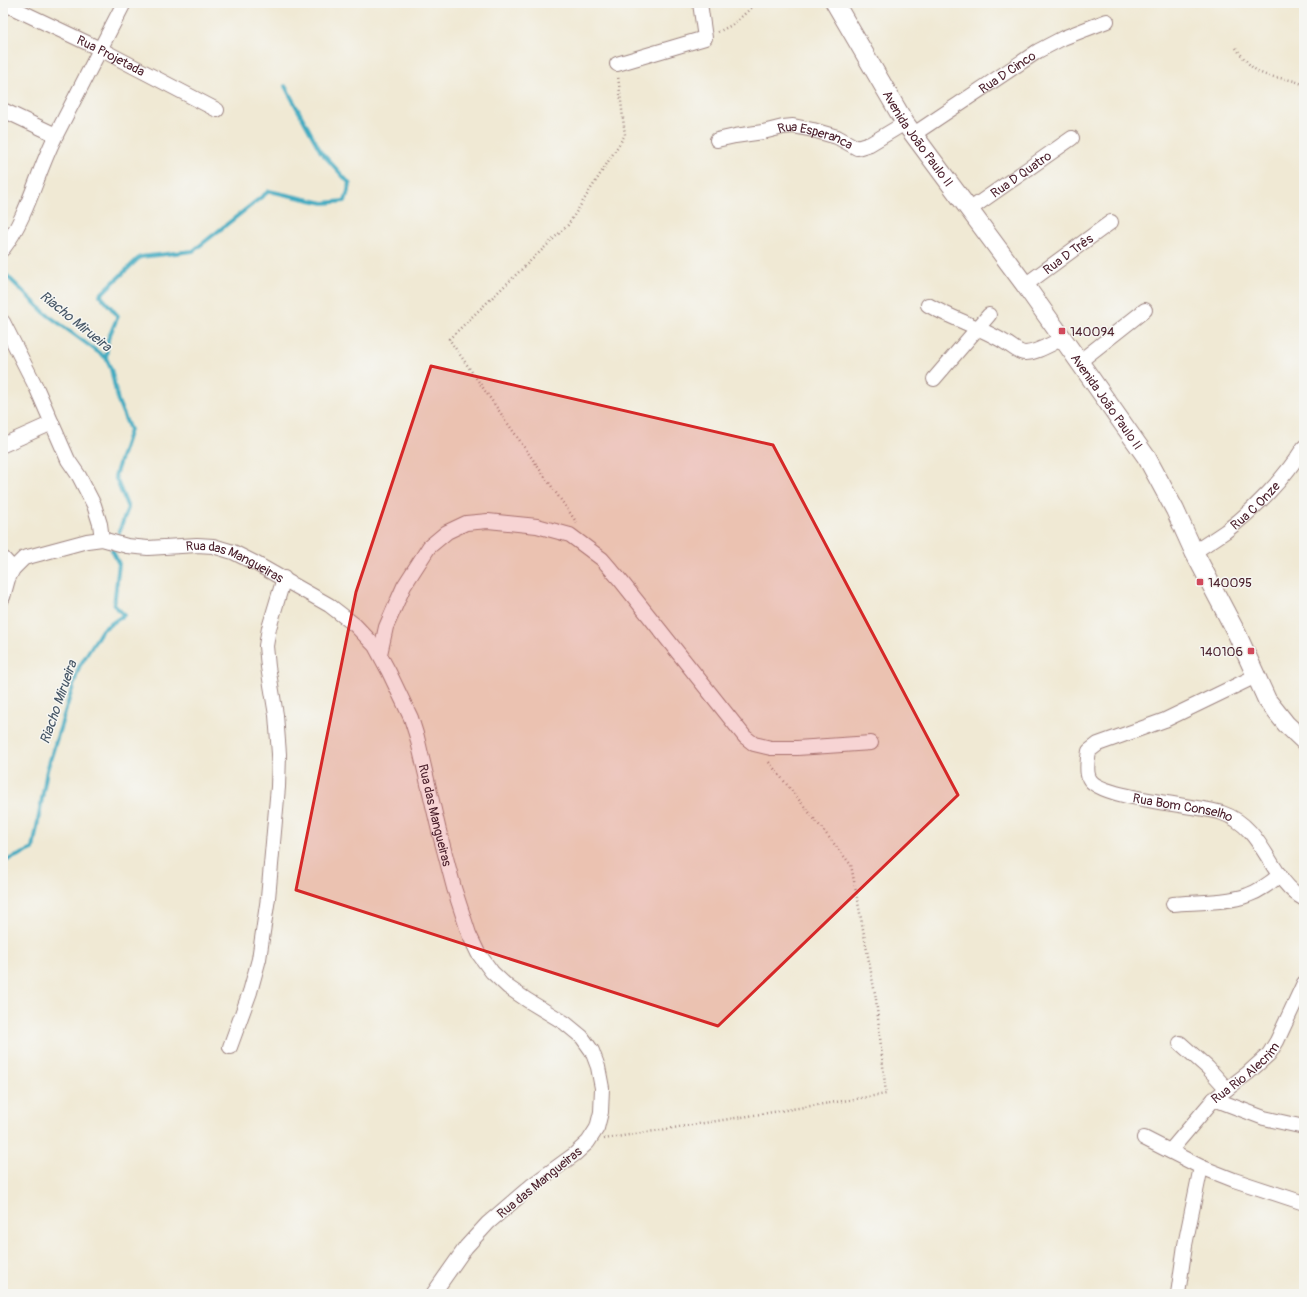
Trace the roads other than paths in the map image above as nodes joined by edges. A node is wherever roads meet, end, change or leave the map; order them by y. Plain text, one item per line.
1 (3, 3) edge
2 (124, 3) edge
3 (700, 3) edge
4 (834, 3) edge
5 (1106, 21) dead end
6 (100, 49) junction
7 (617, 64) road end
8 (3, 110) edge
9 (217, 110) dead end
10 (910, 129) junction
11 (56, 136) junction
12 (1072, 138) dead end
13 (717, 140) dead end
14 (969, 210) junction
15 (1111, 222) dead end
16 (3, 250) edge
17 (1025, 286) junction
18 (928, 305) dead end
19 (1145, 310) dead end
20 (989, 315) dead end
21 (3, 322) edge
22 (977, 329) junction
23 (1062, 339) junction
24 (1079, 362) junction
25 (934, 379) dead end
26 (52, 423) junction
27 (3, 445) edge
28 (1302, 455) edge
29 (102, 539) junction
30 (1194, 552) junction
31 (3, 558) edge
32 (13, 569) junction
33 (284, 578) junction
34 (3, 597) edge
35 (380, 654) junction
36 (1256, 676) junction
37 (1304, 741) edge
38 (871, 743) dead end
39 (1280, 875) junction
40 (1304, 899) edge
41 (1173, 904) dead end
42 (1304, 983) edge
43 (1180, 1043) dead end
44 (230, 1047) dead end
45 (1227, 1089) junction
46 (1214, 1098) junction
47 (1304, 1126) edge
48 (1144, 1138) dead end
49 (1170, 1151) junction
50 (1201, 1167) junction
51 (1304, 1203) edge
52 (433, 1294) edge
53 (1178, 1294) edge

1 - 6 street, Rua Projetada
2 - 6 street
3 - 7 street
4 - 10 main road, Avenida João Paulo II
5 - 10 street, Rua D Cinco
6 - 9 street, Rua Projetada
6 - 11 street
8 - 11 street
10 - 13 street, Rua Esperanca
10 - 14 main road, Avenida João Paulo II
11 - 16 street
12 - 14 street, Rua D Quatro
14 - 17 main road, Avenida João Paulo II
15 - 17 street, Rua D Três
17 - 23 main road, Avenida João Paulo II
18 - 22 street
19 - 24 street
20 - 22 street
21 - 26 street
22 - 23 street
22 - 25 street
23 - 24 main road, Avenida João Paulo II
24 - 30 main road, Avenida João Paulo II
26 - 27 street
26 - 29 street
28 - 30 street, Rua C Onze
29 - 32 street, Rua das Mangueiras
29 - 33 street, Rua das Mangueiras
30 - 36 main road, Avenida João Paulo II
31 - 32 street
32 - 34 street, Rua das Mangueiras
33 - 35 street, Rua das Mangueiras
33 - 44 street
35 - 38 street
35 - 52 street, Rua das Mangueiras
36 - 37 main road, Avenida João Paulo II
36 - 39 street, Rua Bom Conselho
39 - 40 street, Rua Bom Conselho
39 - 41 street
42 - 45 street, Rua Rio Alecrim
43 - 45 street
45 - 46 street, Rua Rio Alecrim
46 - 47 street
46 - 49 street, Rua Rio Alecrim
48 - 49 street
49 - 50 street
50 - 51 street
50 - 53 street

